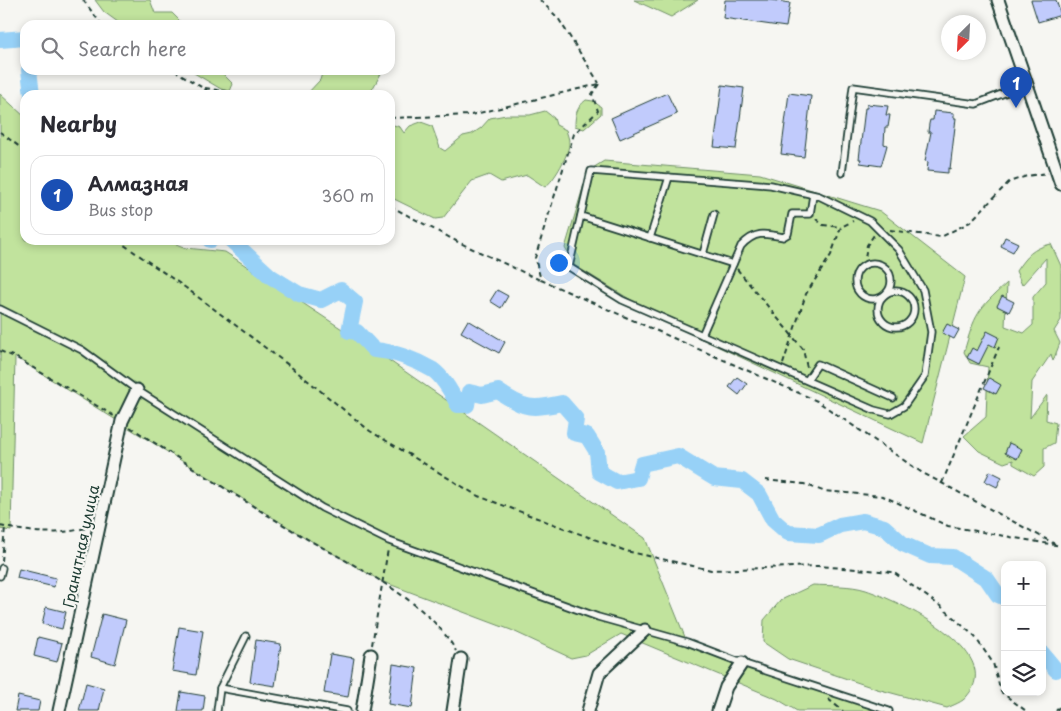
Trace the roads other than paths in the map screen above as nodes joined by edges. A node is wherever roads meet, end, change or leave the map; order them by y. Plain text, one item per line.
1 (998, 0) edge
2 (1025, 85) junction
3 (1059, 172) edge
4 (842, 173) dead end
5 (669, 177) junction
6 (1061, 184) edge
7 (813, 195) junction
8 (714, 214) dead end
9 (581, 216) junction
10 (650, 238) junction
11 (703, 254) junction
12 (733, 264) junction
13 (885, 294) junction
14 (0, 309) edge
15 (702, 334) junction
16 (807, 380) junction
17 (137, 390) junction
18 (893, 398) dead end
19 (2, 568) road end
20 (0, 576) edge
21 (645, 630) junction
22 (246, 636) dead end
23 (371, 655) road end
24 (461, 659) road end
25 (742, 663) junction
26 (220, 688) junction
27 (59, 711) edge
28 (217, 711) edge
29 (347, 711) edge
30 (362, 711) edge
31 (453, 711) edge
32 (588, 711) edge
33 (718, 711) edge
34 (889, 711) edge

1 - 2 street
2 - 3 street
2 - 4 lane
3 - 6 street
5 - 7 lane
5 - 9 lane
5 - 10 lane
7 - 12 lane
7 - 16 lane
8 - 11 lane
9 - 10 lane
9 - 15 lane
10 - 11 lane
11 - 12 lane
12 - 15 lane
13 - 13 lane
13 - 13 lane
14 - 17 lane
15 - 16 lane
16 - 18 lane
17 - 21 lane
17 - 27 street, Гранитная улица
19 - 20 lane
21 - 25 lane
21 - 32 street
22 - 26 lane
23 - 30 street
24 - 31 street
25 - 33 street
25 - 34 lane
26 - 28 lane
26 - 29 lane

